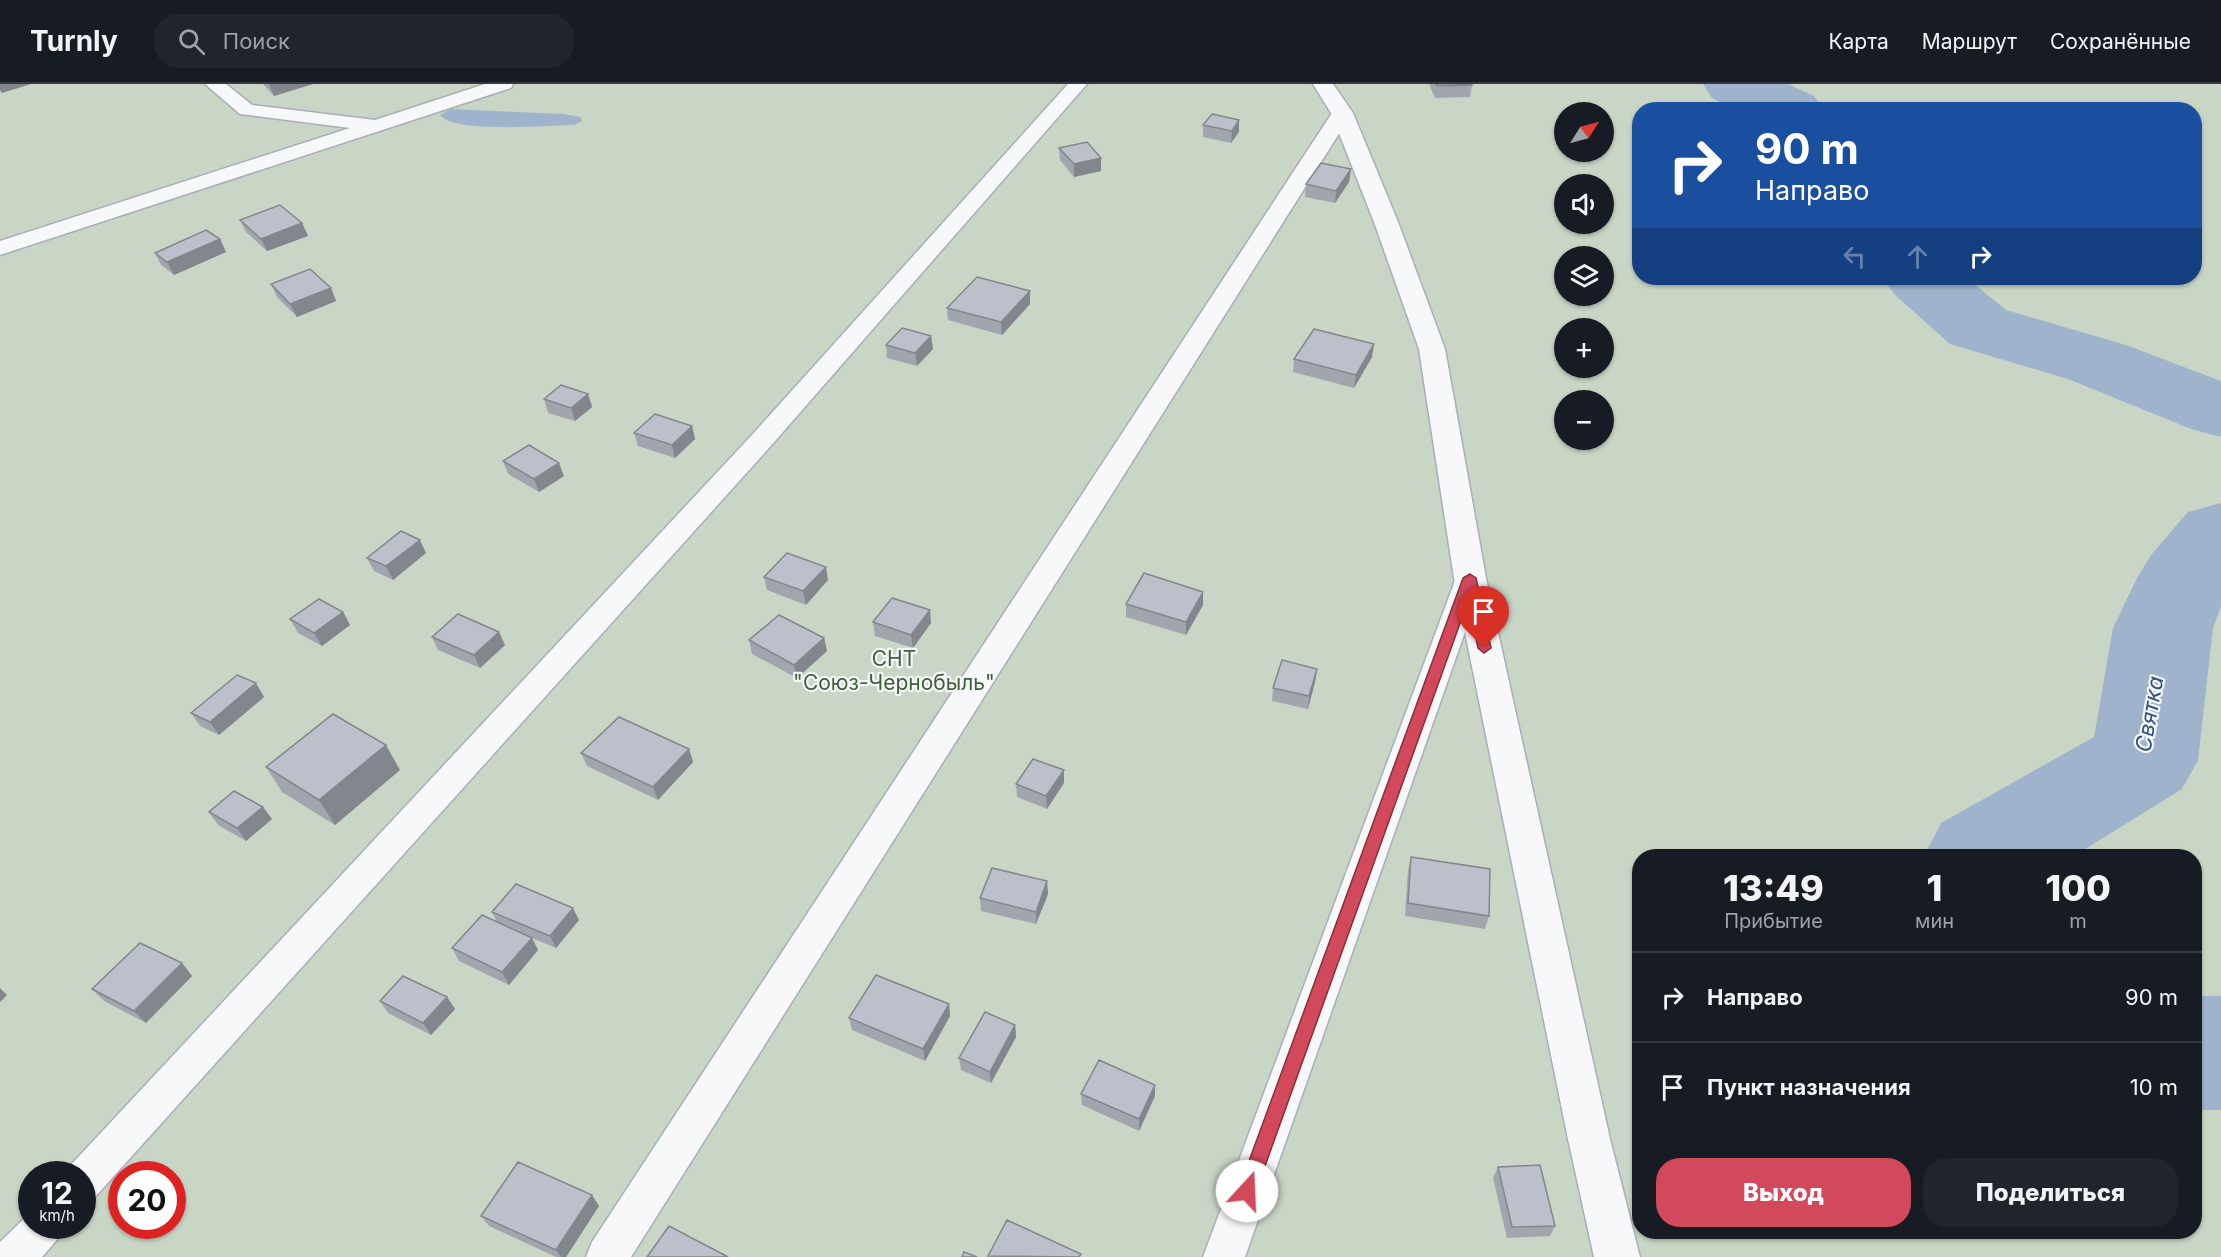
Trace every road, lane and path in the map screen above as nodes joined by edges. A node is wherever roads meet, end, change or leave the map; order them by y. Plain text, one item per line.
1 (214, 84) edge
2 (504, 84) edge
3 (1078, 84) edge
4 (1323, 84) edge
5 (1342, 113) junction
6 (380, 125) junction
7 (0, 248) edge
8 (1470, 578) junction
9 (96, 1167) edge
10 (31, 1239) edge
11 (14, 1257) edge
12 (607, 1257) edge
13 (1224, 1257) edge
14 (1617, 1257) edge

1 - 6 lane
2 - 6 lane
3 - 9 lane
4 - 5 street
5 - 8 street
5 - 12 lane
6 - 7 lane
8 - 13 lane
8 - 14 street
10 - 11 lane

